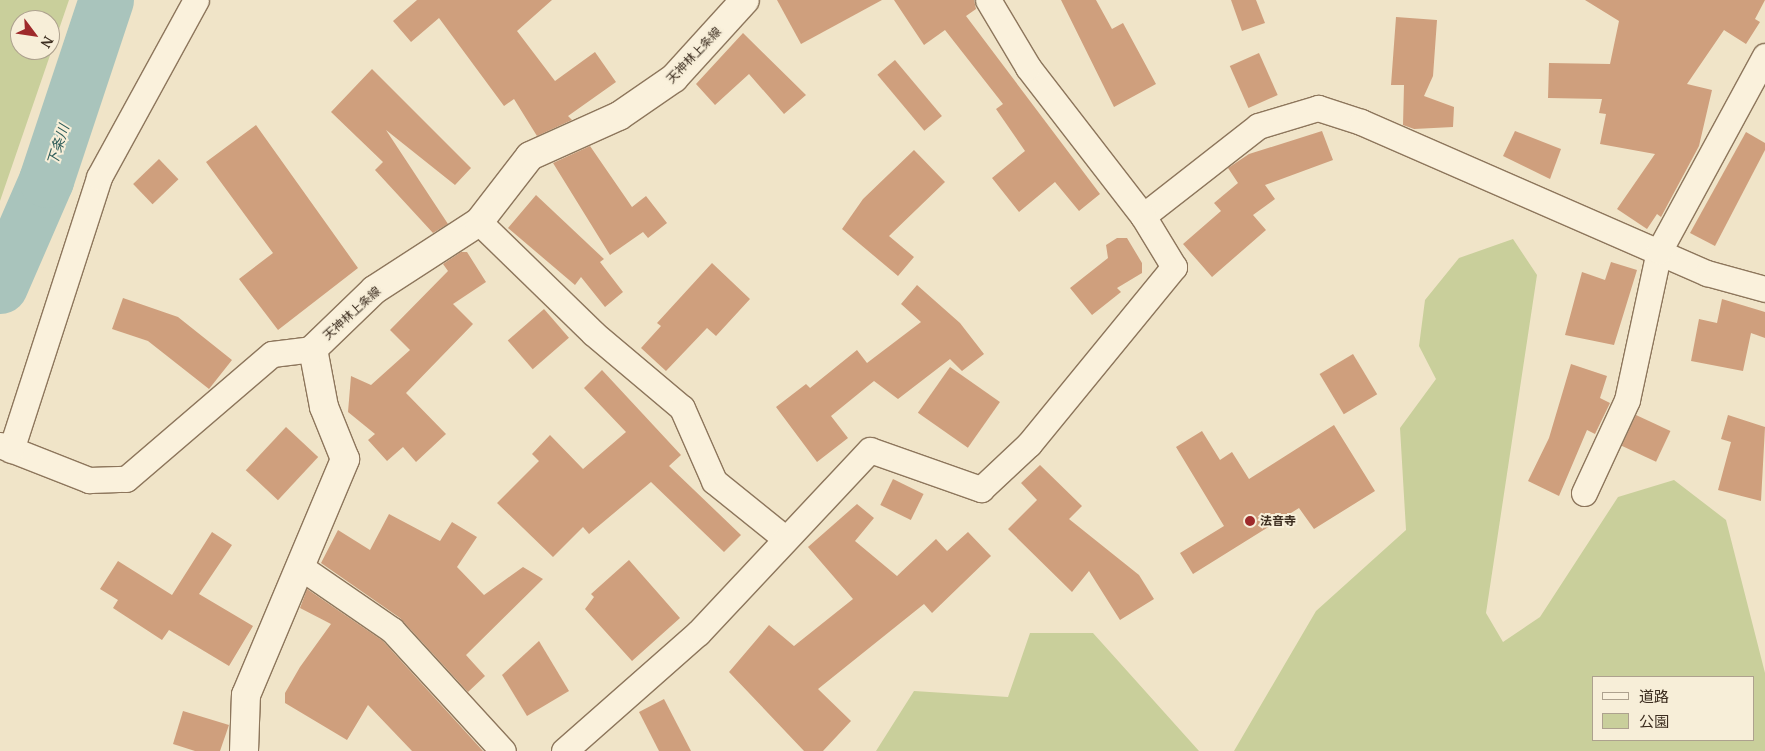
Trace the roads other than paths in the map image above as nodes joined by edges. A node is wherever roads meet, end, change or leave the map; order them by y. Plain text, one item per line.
1 (196, 0) edge
2 (745, 0) edge
3 (988, 0) edge
4 (1765, 56) edge
5 (1143, 216) junction
6 (479, 222) junction
7 (1660, 251) junction
8 (1765, 289) edge
9 (313, 348) junction
10 (6, 447) edge
11 (1584, 493) dead end
12 (786, 539) junction
13 (299, 566) junction
14 (244, 751) edge
15 (503, 751) edge
16 (564, 751) edge

1 - 10 street
2 - 6 main road, 天神林上条線
3 - 5 street
4 - 7 street
5 - 7 street
5 - 12 street
6 - 9 main road, 天神林上条線
6 - 12 street
7 - 8 street
7 - 11 street
9 - 10 street
9 - 13 main road, 天神林上条線
12 - 16 street
13 - 14 main road, 天神林上条線
13 - 15 street

